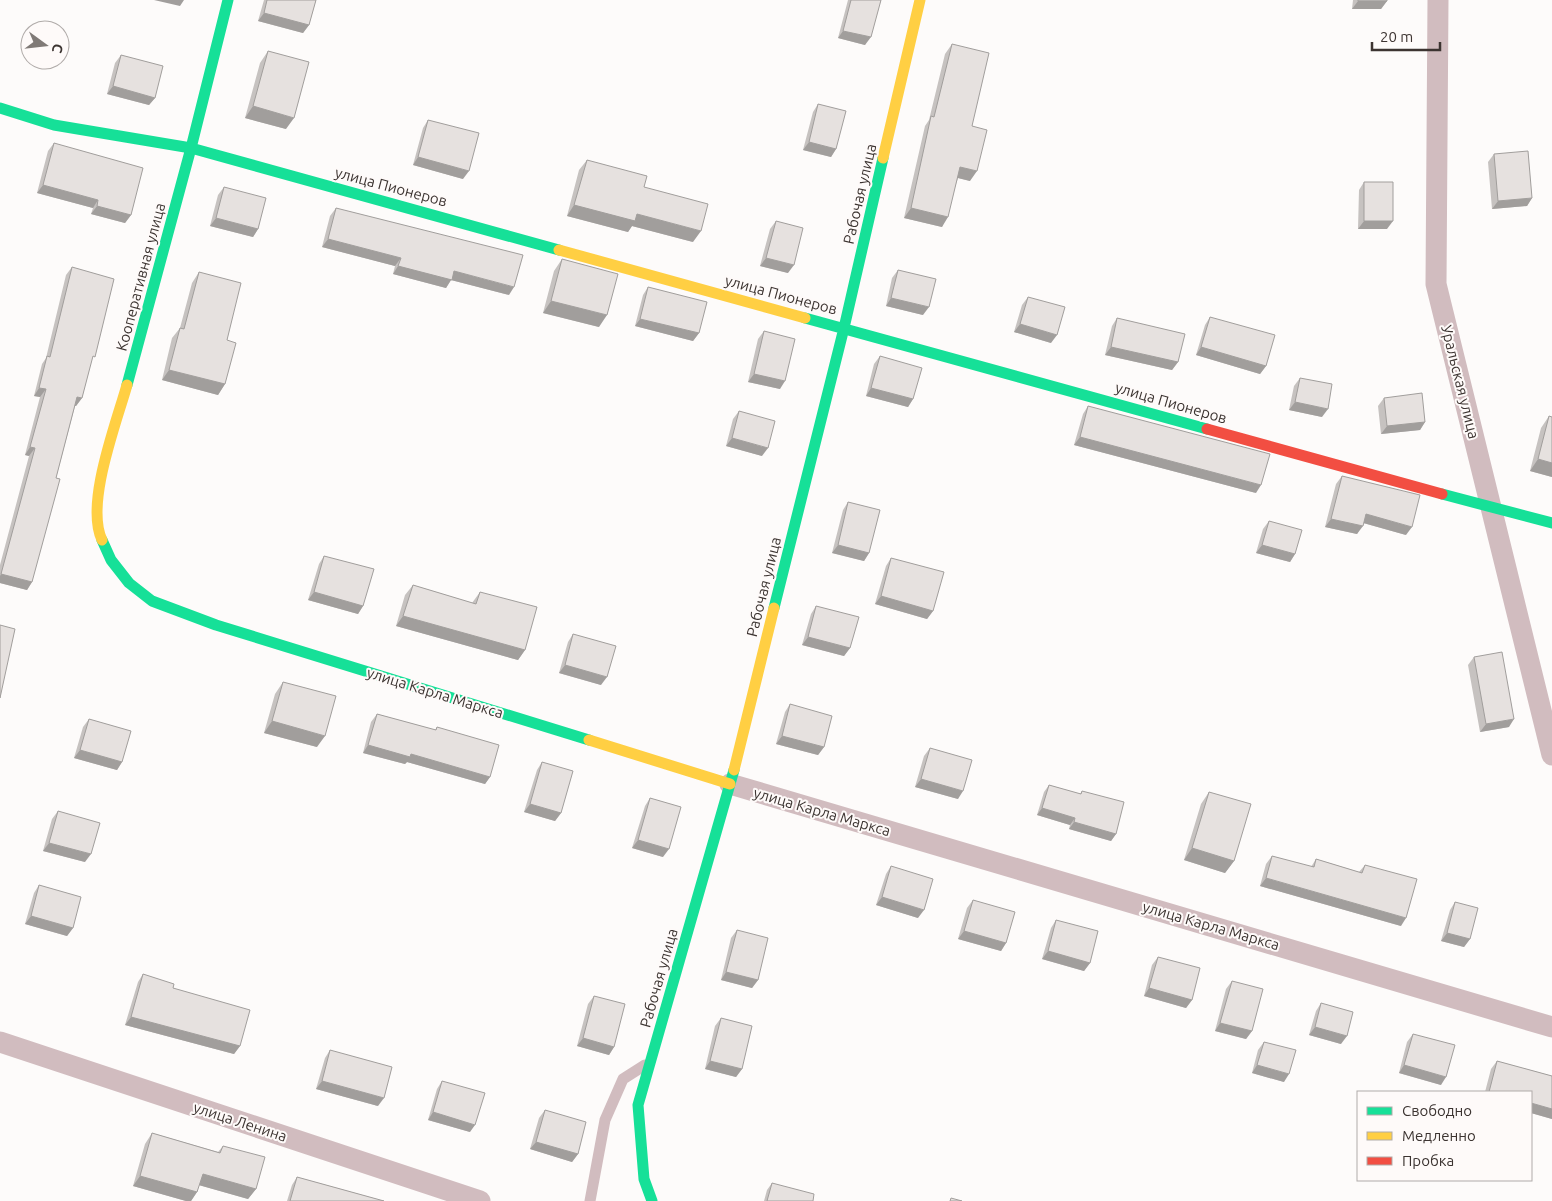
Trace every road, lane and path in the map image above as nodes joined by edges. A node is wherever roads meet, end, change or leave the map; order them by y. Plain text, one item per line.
1 (228, 0) edge
2 (920, 0) edge
3 (1438, 0) edge
4 (0, 108) edge
5 (191, 148) junction
6 (844, 328) junction
7 (1492, 508) junction
8 (1552, 523) edge
9 (111, 560) joint
10 (1552, 755) edge
11 (730, 784) junction
12 (1552, 1027) edge
13 (0, 1042) edge
14 (651, 1062) junction
15 (480, 1201) edge
16 (590, 1201) edge
17 (652, 1201) edge

1 - 5 street, Кооперативная улица
2 - 6 street, Рабочая улица
3 - 7 street, Уральская улица
4 - 5 street, улица Пионеров
5 - 6 street, улица Пионеров
5 - 9 street, Кооперативная улица
6 - 7 street, улица Пионеров
6 - 11 street, Рабочая улица
7 - 8 street, улица Пионеров
7 - 10 street, Уральская улица
9 - 11 street, улица Карла Маркса
11 - 12 street, улица Карла Маркса
11 - 14 street, Рабочая улица
13 - 15 street, улица Ленина
14 - 16 lane
14 - 17 street, Рабочая улица

